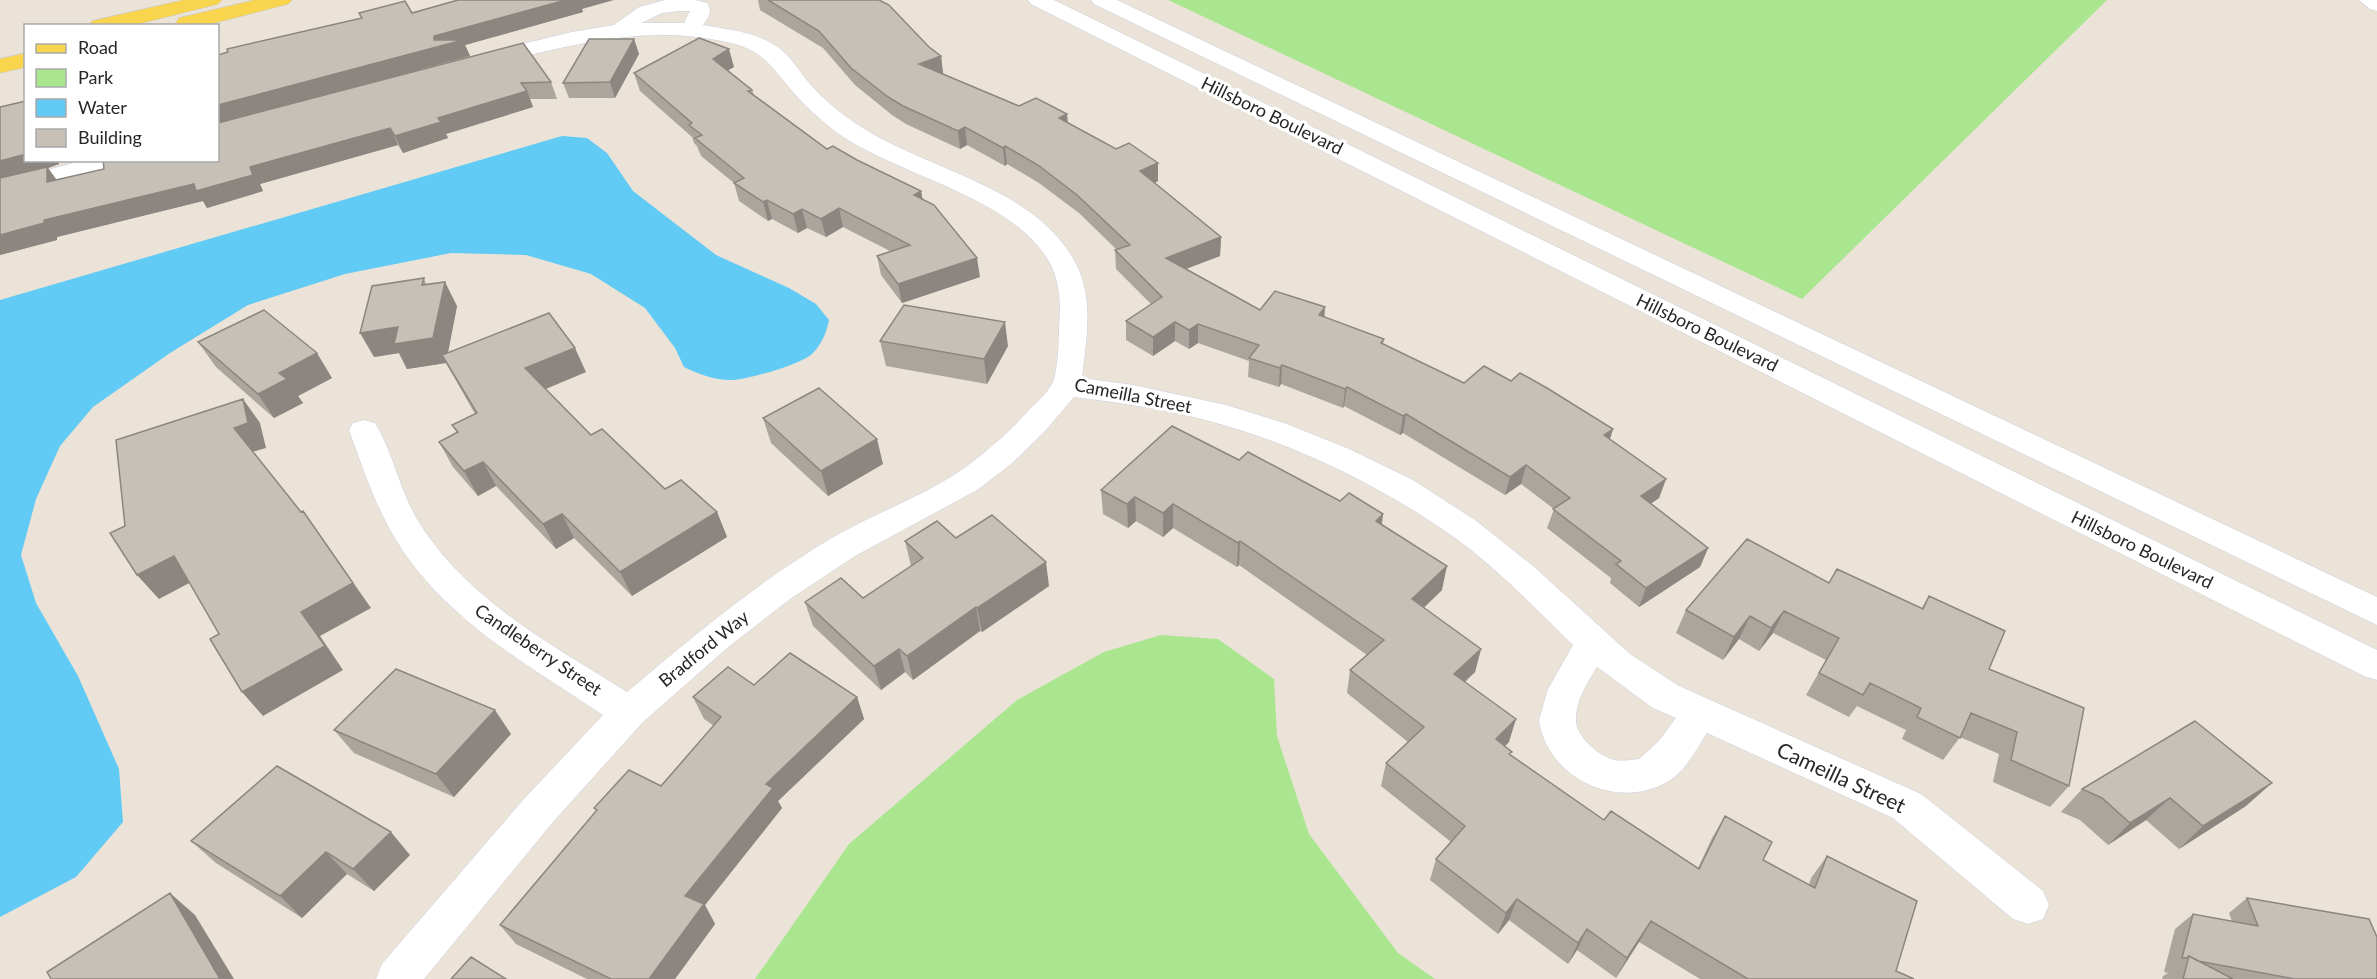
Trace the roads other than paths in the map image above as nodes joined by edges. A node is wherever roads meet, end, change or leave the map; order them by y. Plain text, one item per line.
1 (211, 0) edge
2 (281, 0) edge
3 (1038, 0) edge
4 (1101, 0) edge
5 (2369, 0) edge
6 (2377, 5) edge
7 (109, 24) edge
8 (185, 24) edge
9 (690, 29) junction
10 (621, 30) junction
11 (24, 41) edge
12 (0, 47) edge
13 (24, 60) edge
14 (466, 65) edge
15 (0, 66) edge
16 (1281, 120) junction
17 (105, 162) edge
18 (1493, 189) junction
19 (0, 190) edge
20 (1473, 216) junction
21 (1726, 300) junction
22 (1067, 386) junction
23 (364, 430) dead end
24 (2377, 612) edge
25 (1593, 642) junction
26 (2377, 666) edge
27 (629, 712) junction
28 (1700, 712) junction
29 (2028, 905) dead end
30 (397, 979) edge

1 - 7 main road
2 - 8 main road
3 - 16 street, Hillsboro Boulevard
4 - 18 street, Hillsboro Boulevard
5 - 6 street
9 - 10 street, Cameilla Street
9 - 10 street
9 - 22 street, Cameilla Street
10 - 14 street, Cameilla Street
11 - 12 main road
13 - 15 main road
16 - 18 street
16 - 20 street, Hillsboro Boulevard
17 - 19 street
18 - 21 street, Hillsboro Boulevard
20 - 21 street
20 - 26 street, Hillsboro Boulevard
21 - 24 street, Hillsboro Boulevard
22 - 25 street, Cameilla Street
22 - 27 street, Bradford Way
23 - 27 street, Candleberry Street
25 - 28 street, Cameilla Street
25 - 28 street
27 - 30 street, Bradford Way
28 - 29 street, Cameilla Street

